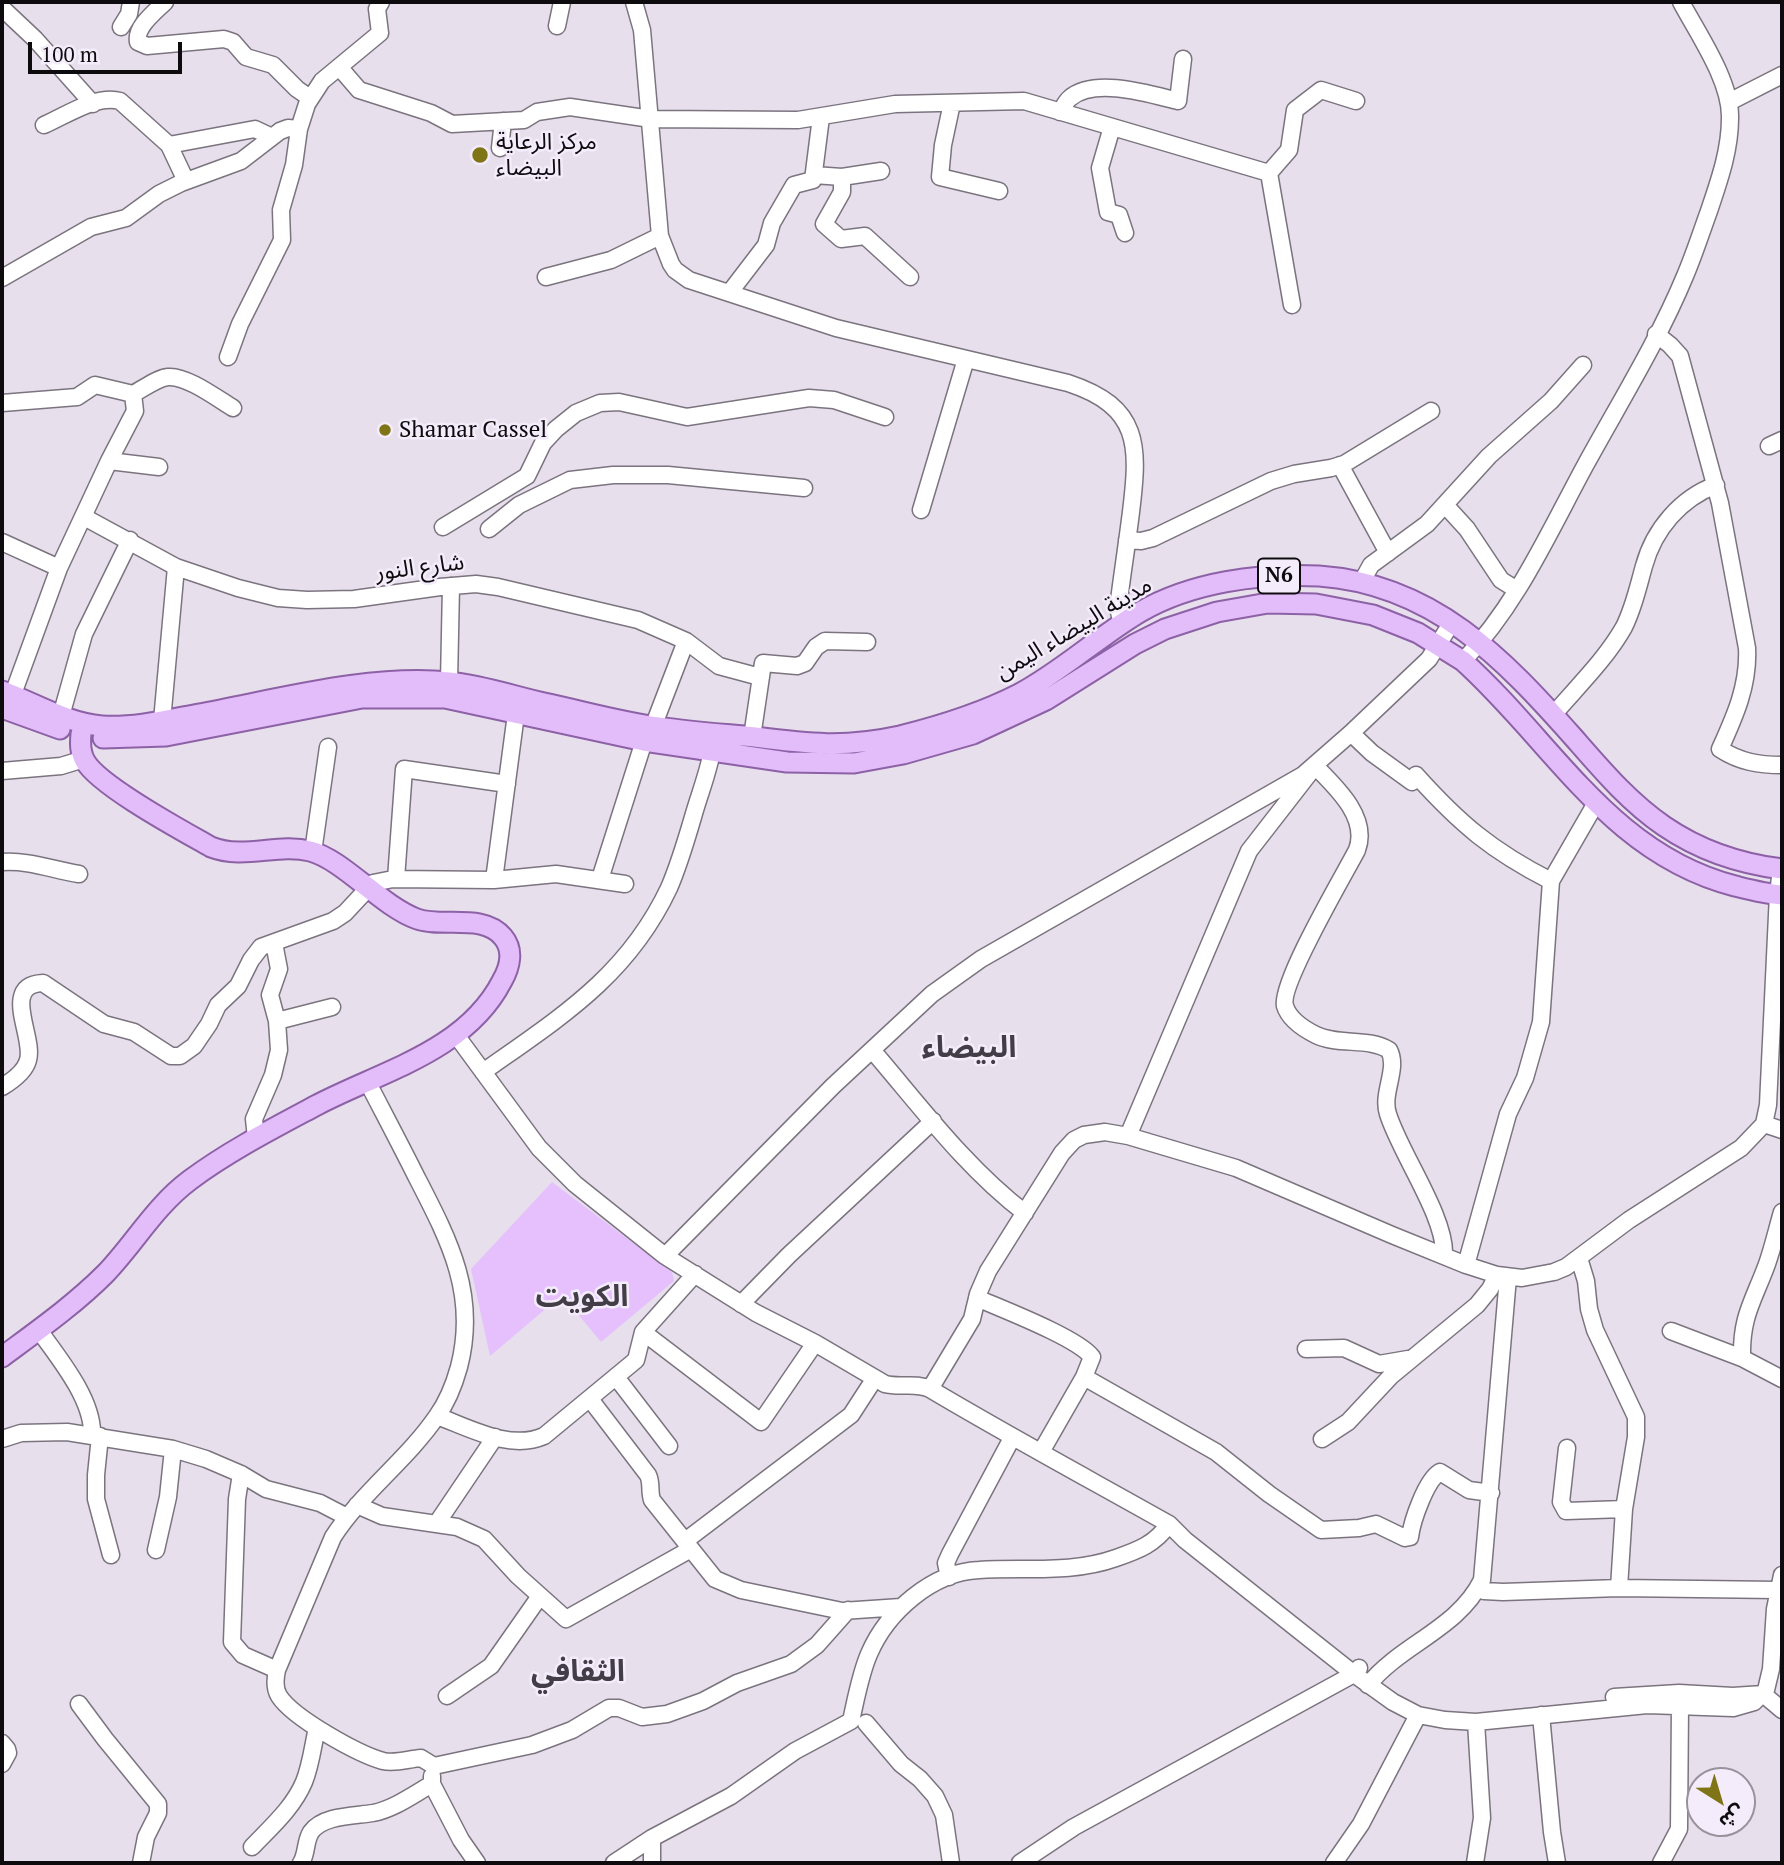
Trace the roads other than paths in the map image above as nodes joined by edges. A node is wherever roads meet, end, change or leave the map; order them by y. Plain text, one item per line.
1 (131, 2) edge
2 (165, 2) edge
3 (381, 2) edge
4 (562, 2) edge
5 (634, 2) edge
6 (1681, 2) edge
7 (2, 8) edge
8 (557, 26) dead end
9 (121, 27) dead end
10 (1183, 59) dead end
11 (340, 68) junction
12 (1782, 75) edge
13 (310, 97) junction
14 (1356, 101) dead end
15 (1729, 102) junction
16 (952, 103) junction
17 (93, 104) junction
18 (1060, 112) junction
19 (821, 117) junction
20 (651, 119) junction
21 (503, 121) junction
22 (44, 125) dead end
23 (1112, 127) junction
24 (299, 129) junction
25 (272, 137) junction
26 (169, 145) junction
27 (499, 148) dead end
28 (881, 171) dead end
29 (1269, 173) junction
30 (814, 175) junction
31 (842, 177) junction
32 (187, 181) junction
33 (999, 191) dead end
34 (1125, 233) dead end
35 (660, 236) junction
36 (546, 277) dead end
37 (910, 277) dead end
38 (2, 278) edge
39 (730, 292) junction
40 (1292, 305) dead end
41 (1656, 334) junction
42 (228, 357) dead end
43 (966, 359) junction
44 (1583, 365) dead end
45 (133, 394) junction
46 (2, 403) edge
47 (233, 408) dead end
48 (1431, 411) dead end
49 (884, 416) dead end
50 (109, 461) junction
51 (1340, 465) junction
52 (159, 467) dead end
53 (1716, 485) junction
54 (804, 488) dead end
55 (1446, 506) junction
56 (921, 510) dead end
57 (84, 517) junction
58 (443, 527) dead end
59 (489, 529) dead end
60 (130, 540) junction
61 (1127, 540) junction
62 (2, 543) edge
63 (1388, 553) junction
64 (176, 566) junction
65 (59, 568) junction
66 (1361, 583) junction
67 (451, 586) junction
68 (1517, 590) junction
69 (1452, 622) junction
70 (1122, 624) junction
71 (685, 641) junction
72 (867, 642) dead end
73 (1481, 642) junction
74 (1135, 644) junction
75 (1439, 644) junction
76 (1463, 661) junction
77 (760, 677) junction
78 (449, 682) junction
79 (5, 698) edge
80 (516, 714) junction
81 (1553, 715) junction
82 (61, 716) junction
83 (162, 721) junction
84 (1351, 733) junction
85 (81, 734) junction
86 (648, 734) junction
87 (752, 737) junction
88 (714, 742) junction
89 (328, 747) dead end
90 (84, 759) junction
91 (1782, 765) edge
92 (1315, 766) junction
93 (2, 771) edge
94 (507, 784) junction
95 (1596, 803) junction
96 (313, 852) junction
97 (2, 862) edge
98 (1782, 869) edge
99 (79, 874) dead end
100 (397, 879) junction
101 (600, 879) junction
102 (494, 880) junction
103 (1551, 881) junction
104 (625, 884) dead end
105 (367, 888) junction
106 (1780, 895) edge
107 (274, 943) junction
108 (332, 1007) dead end
109 (277, 1021) junction
110 (456, 1035) junction
111 (872, 1050) junction
112 (483, 1072) junction
113 (367, 1081) junction
114 (2, 1087) edge
115 (933, 1121) junction
116 (1764, 1124) junction
117 (1782, 1130) edge
118 (1128, 1136) junction
119 (256, 1138) junction
120 (1782, 1212) edge
121 (1025, 1213) junction
122 (1444, 1255) junction
123 (665, 1256) junction
124 (1579, 1258) junction
125 (1466, 1265) junction
126 (695, 1274) junction
127 (1503, 1276) junction
128 (977, 1298) junction
129 (741, 1304) junction
130 (38, 1329) junction
131 (1671, 1331) dead end
132 (643, 1332) junction
133 (815, 1343) junction
134 (1306, 1349) dead end
135 (2, 1357) edge
136 (1413, 1358) junction
137 (1742, 1358) junction
138 (616, 1377) junction
139 (1084, 1377) junction
140 (875, 1378) junction
141 (1782, 1379) edge
142 (930, 1389) junction
143 (590, 1399) junction
144 (437, 1416) junction
145 (96, 1435) junction
146 (495, 1437) junction
147 (1012, 1438) junction
148 (2, 1439) edge
149 (1322, 1439) dead end
150 (669, 1446) dead end
151 (1567, 1448) dead end
152 (173, 1449) junction
153 (1041, 1452) junction
154 (241, 1474) junction
155 (1491, 1493) junction
156 (1624, 1509) junction
157 (352, 1511) junction
158 (437, 1523) junction
159 (1169, 1524) junction
160 (688, 1545) junction
161 (156, 1550) dead end
162 (111, 1555) dead end
163 (949, 1577) junction
164 (1780, 1583) edge
165 (1478, 1587) junction
166 (1619, 1588) junction
167 (540, 1596) junction
168 (901, 1607) junction
169 (848, 1611) junction
170 (276, 1670) junction
171 (1358, 1670) junction
172 (1372, 1681) junction
173 (1772, 1685) edge
174 (447, 1696) dead end
175 (79, 1704) dead end
176 (1680, 1705) junction
177 (1782, 1710) edge
178 (1419, 1715) junction
179 (1541, 1715) junction
180 (1476, 1722) junction
181 (866, 1723) dead end
182 (317, 1728) junction
183 (2, 1743) edge
184 (2, 1764) edge
185 (434, 1766) junction
186 (432, 1784) junction
187 (652, 1838) junction
188 (252, 1847) dead end
189 (141, 1863) edge
190 (302, 1863) edge
191 (477, 1863) edge
192 (614, 1863) edge
193 (652, 1863) edge
194 (951, 1863) edge
195 (1020, 1863) edge
196 (1334, 1863) edge
197 (1475, 1863) edge
198 (1557, 1863) edge
199 (1661, 1863) edge

1 - 9 street
2 - 13 street
3 - 11 street
4 - 8 street
5 - 20 street
6 - 15 street
7 - 17 street
10 - 18 street
11 - 13 street
11 - 21 street
12 - 15 street
13 - 24 street
14 - 29 street
15 - 41 street
16 - 18 street
16 - 19 street
16 - 33 street
17 - 22 street
17 - 26 street
18 - 23 street
19 - 20 street
19 - 30 street
20 - 21 street
20 - 35 street
21 - 27 street
23 - 29 street
23 - 34 street
24 - 25 street
24 - 42 street
25 - 26 street
25 - 32 street
26 - 32 street
28 - 31 street
29 - 40 street
30 - 31 street
30 - 39 street
31 - 37 street
32 - 38 street
35 - 36 street
35 - 39 street
39 - 43 street
41 - 53 street
41 - 68 street
43 - 56 street
43 - 61 street
44 - 55 street
45 - 46 street
45 - 47 street
45 - 50 street
48 - 51 street
49 - 58 street
50 - 52 street
50 - 57 street
51 - 61 street
51 - 63 street
53 - 81 street
53 - 91 street
54 - 59 street
55 - 63 street
55 - 68 street
57 - 60 street, شارع النور
57 - 65 street
60 - 64 street, شارع النور
60 - 82 street
61 - 70 street
62 - 65 street
63 - 66 street
64 - 67 street, شارع النور
64 - 83 street
65 - 79 street
66 - 69 main road, مدينة البيضاء اليمن / N6
66 - 70 main road, مدينة البيضاء اليمن / N6
67 - 71 street, شارع النور
67 - 78 street
68 - 73 street
69 - 73 main road, مدينة البيضاء اليمن / N6
69 - 75 street
70 - 74 main road
70 - 87 main road, مدينة البيضاء اليمن / N6
71 - 77 street, شارع النور
71 - 86 street
72 - 77 street
73 - 76 street
73 - 81 main road, مدينة البيضاء اليمن / N6
74 - 75 main road, مدينة البيضاء اليمن / N6
74 - 88 main road, مدينة البيضاء اليمن / N6
75 - 76 main road, مدينة البيضاء اليمن / N6
75 - 84 street
76 - 95 main road, مدينة البيضاء اليمن / N6
77 - 87 street
78 - 83 main road
78 - 86 main road
79 - 82 main road
79 - 85 main road
80 - 85 main road
80 - 86 main road
80 - 94 street
81 - 98 main road, مدينة البيضاء اليمن / N6
82 - 83 main road
84 - 92 street
84 - 103 street
85 - 90 main road
86 - 88 main road
86 - 101 street
87 - 88 main road, مدينة البيضاء اليمن / N6
88 - 112 street
89 - 96 street
90 - 93 street
90 - 96 main road
92 - 111 street
92 - 118 street
92 - 122 street
94 - 100 street
94 - 102 street
95 - 103 street
95 - 106 main road, مدينة البيضاء اليمن / N6
96 - 105 main road
97 - 99 street
98 - 106 street
100 - 102 street
100 - 105 street
101 - 102 street
101 - 104 street
103 - 125 street
105 - 107 street
105 - 110 main road
106 - 116 street
107 - 109 street
107 - 114 street
108 - 109 street
109 - 119 street
110 - 112 street
110 - 113 main road
111 - 115 street
111 - 123 street
112 - 123 street
113 - 119 main road
113 - 144 street
115 - 121 street
115 - 129 street
116 - 117 street
116 - 124 street
118 - 121 street
118 - 122 street
119 - 130 main road
120 - 137 street
121 - 128 street
122 - 125 street
123 - 126 street
124 - 127 street
124 - 156 street
125 - 127 street
126 - 129 street
126 - 132 street
127 - 136 street
127 - 155 street
128 - 139 street
128 - 142 street
129 - 133 street
130 - 135 main road
130 - 145 street
131 - 137 street
132 - 133 street
132 - 138 street
133 - 140 street
134 - 136 street
136 - 149 street
137 - 141 street
138 - 143 street
138 - 150 street
139 - 153 street
139 - 155 street
140 - 142 street
140 - 160 street
142 - 147 street
143 - 146 street
143 - 160 street
144 - 146 street
144 - 157 street
145 - 148 street
145 - 152 street
145 - 162 street
146 - 158 street
147 - 153 street
147 - 163 street
151 - 156 street
152 - 154 street
152 - 161 street
153 - 159 street
154 - 157 street
154 - 170 street
155 - 165 street
156 - 166 street
157 - 158 street
157 - 170 street
158 - 167 street
159 - 163 street
159 - 171 street
160 - 167 street
160 - 169 street
163 - 168 street
164 - 166 street
164 - 173 street
165 - 166 street
165 - 172 street
167 - 174 street
168 - 169 street
168 - 187 street
169 - 185 street
170 - 182 street
171 - 172 street
171 - 195 street
172 - 173 street
172 - 178 street
173 - 176 street
173 - 177 street
175 - 189 street
176 - 179 street
176 - 199 street
178 - 180 street
178 - 196 street
179 - 180 street
179 - 198 street
180 - 197 street
181 - 194 street
182 - 185 street
182 - 188 street
183 - 184 street
185 - 186 street
186 - 190 street
186 - 191 street
187 - 192 street
187 - 193 street

